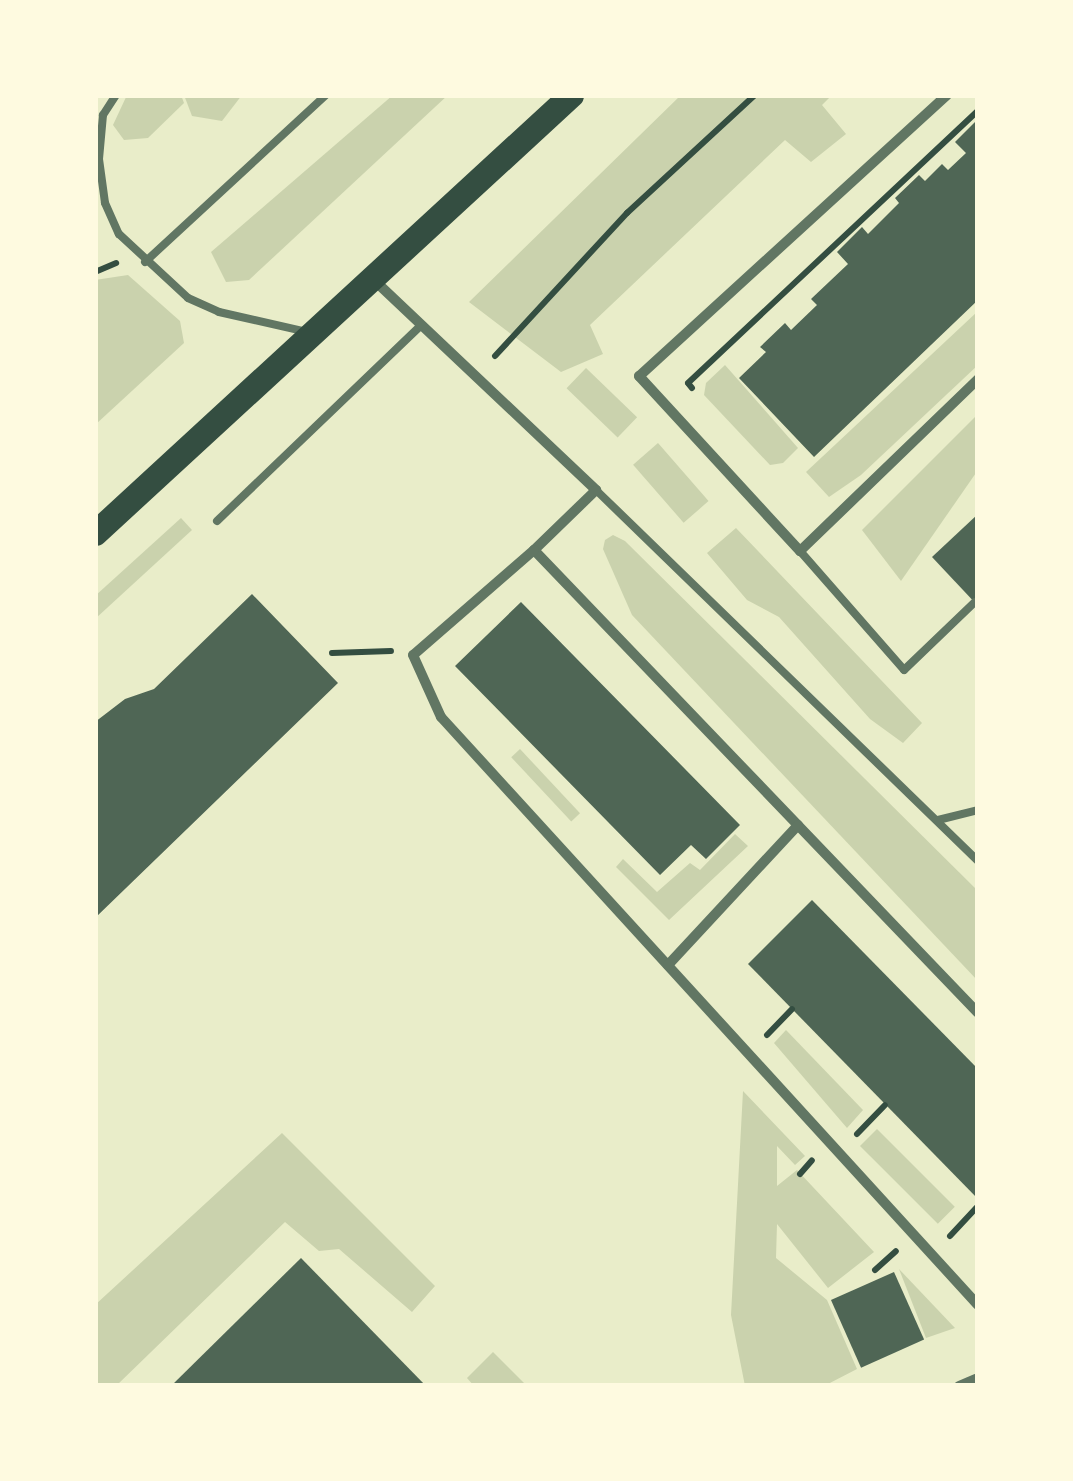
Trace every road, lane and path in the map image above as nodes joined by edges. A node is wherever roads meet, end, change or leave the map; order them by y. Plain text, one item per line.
1 (116, 95) edge
2 (326, 95) edge
3 (572, 95) edge
4 (754, 95) edge
5 (947, 95) edge
6 (978, 111) edge
7 (145, 262) junction
8 (374, 280) junction
9 (420, 326) junction
10 (317, 334) junction
11 (475, 378) junction
12 (978, 379) edge
13 (700, 397) dead end
14 (596, 490) junction
15 (217, 521) dead end
16 (95, 533) edge
17 (534, 550) junction
18 (800, 551) junction
19 (974, 602) dead end
20 (332, 653) dead end
21 (412, 655) junction
22 (978, 810) edge
23 (938, 820) junction
24 (798, 825) junction
25 (978, 861) edge
26 (668, 965) junction
27 (792, 1009) dead end
28 (978, 1012) edge
29 (754, 1023) dead end
30 (766, 1036) junction
31 (779, 1050) dead end
32 (886, 1105) dead end
33 (843, 1120) dead end
34 (856, 1134) junction
35 (869, 1149) dead end
36 (978, 1206) edge
37 (936, 1222) dead end
38 (949, 1237) junction
39 (958, 1248) dead end
40 (978, 1306) edge
41 (978, 1378) edge
42 (959, 1386) edge

1 - 7 lane
2 - 7 lane
3 - 8 main road
4 - 11 path
5 - 18 street
6 - 13 path
7 - 10 lane
8 - 9 street
8 - 10 main road
9 - 11 street
9 - 15 lane
10 - 16 main road
11 - 14 street
12 - 18 street
14 - 17 street
14 - 23 lane
17 - 21 street
17 - 24 street
18 - 19 lane
20 - 21 path
21 - 26 street
22 - 23 lane
23 - 25 lane
24 - 26 street
24 - 28 street
26 - 40 street
27 - 30 path
29 - 30 path
30 - 31 path
32 - 34 path
33 - 34 path
34 - 35 path
36 - 38 path
37 - 38 path
38 - 39 path
41 - 42 street

